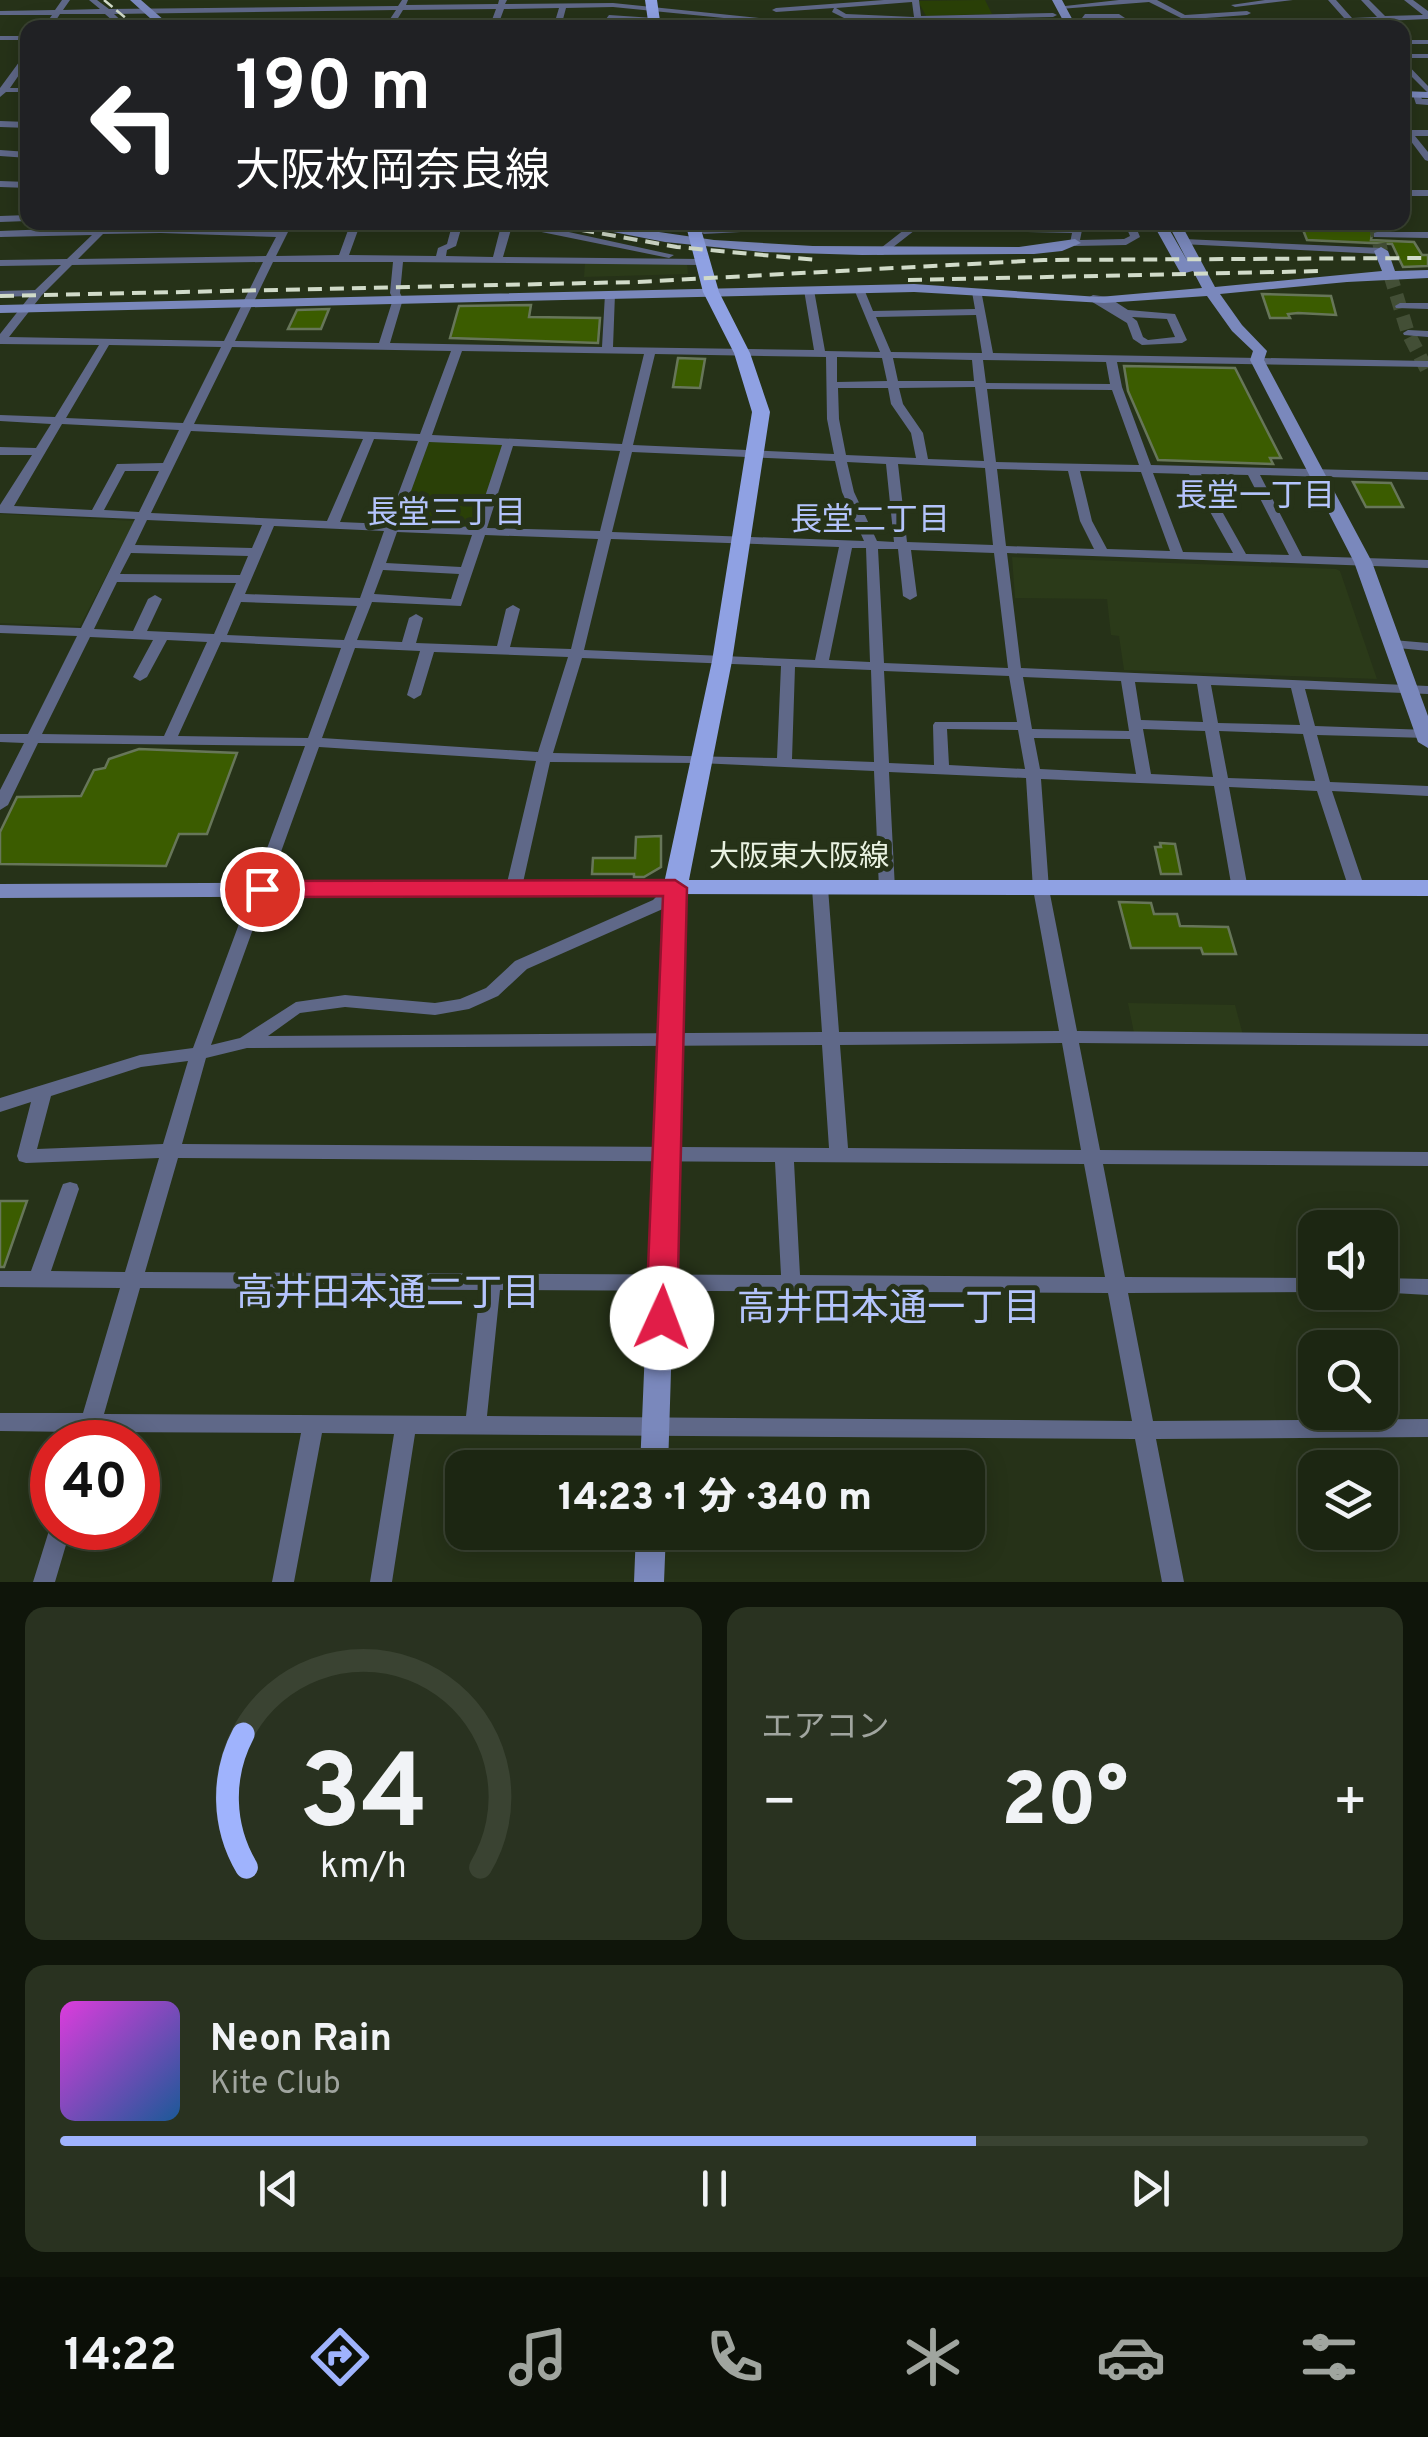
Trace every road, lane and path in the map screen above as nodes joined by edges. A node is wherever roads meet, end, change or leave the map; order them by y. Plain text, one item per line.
1 (66, 0) edge
2 (94, 0) edge
3 (135, 0) edge
4 (169, 0) edge
5 (771, 0) edge
6 (1046, 0) edge
7 (1149, 0) edge
8 (1289, 0) edge
9 (1332, 0) edge
10 (1365, 0) edge
11 (1408, 0) edge
12 (1268, 1) edge
13 (296, 2) edge
14 (502, 3) edge
15 (1232, 3) edge
16 (273, 4) edge
17 (322, 4) edge
18 (403, 4) edge
19 (463, 4) edge
20 (563, 6) junction
21 (833, 6) junction
22 (1057, 7) edge
23 (776, 10) junction
24 (148, 11) junction
25 (163, 11) junction
26 (0, 12) edge
27 (58, 12) junction
28 (107, 12) junction
29 (1305, 12) dead end
30 (1247, 13) junction
31 (653, 14) edge
32 (1428, 16) edge
33 (608, 17) dead end
34 (1184, 17) junction
35 (1346, 17) junction
36 (1382, 17) junction
37 (1313, 19) junction
38 (52, 20) edge
39 (116, 20) edge
40 (159, 20) edge
41 (559, 20) edge
42 (740, 20) edge
43 (781, 20) edge
44 (843, 20) edge
45 (918, 20) edge
46 (937, 20) edge
47 (1088, 20) edge
48 (1125, 20) edge
49 (1189, 20) edge
50 (1254, 20) edge
51 (1302, 20) edge
52 (1349, 20) edge
53 (20, 65) edge
54 (1, 92) edge
55 (1410, 139) edge
56 (1426, 162) edge
57 (47, 230) edge
58 (121, 230) edge
59 (162, 230) edge
60 (222, 230) edge
61 (283, 230) edge
62 (353, 230) edge
63 (456, 230) dead end
64 (505, 230) edge
65 (541, 230) edge
66 (672, 230) edge
67 (731, 230) edge
68 (910, 230) edge
69 (1041, 230) edge
70 (1132, 230) edge
71 (1162, 230) edge
72 (1178, 230) edge
73 (100, 232) junction
74 (698, 232) edge
75 (1076, 232) edge
76 (44, 233) junction
77 (0, 234) edge
78 (281, 234) junction
79 (1377, 234) dead end
80 (1428, 235) edge
81 (90, 242) junction
82 (1184, 242) junction
83 (0, 244) edge
84 (1381, 251) joint
85 (880, 252) junction
86 (271, 258) junction
87 (344, 258) junction
88 (398, 259) junction
89 (440, 259) junction
90 (497, 260) junction
91 (143, 261) junction
92 (69, 262) junction
93 (696, 262) junction
94 (0, 263) edge
95 (1390, 274) junction
96 (1428, 274) edge
97 (860, 289) junction
98 (809, 290) junction
99 (1211, 290) junction
100 (711, 292) junction
101 (976, 292) junction
102 (38, 293) junction
103 (0, 294) edge
104 (610, 294) junction
105 (1099, 298) junction
106 (398, 300) junction
107 (249, 303) junction
108 (1400, 306) dead end
109 (1428, 306) edge
110 (25, 308) junction
111 (0, 309) edge
112 (978, 312) junction
113 (870, 314) junction
114 (1408, 333) dead end
115 (1428, 334) edge
116 (0, 340) edge
117 (105, 343) junction
118 (227, 345) junction
119 (384, 348) junction
120 (456, 350) junction
121 (607, 352) junction
122 (650, 353) junction
123 (742, 353) junction
124 (825, 354) junction
125 (886, 355) junction
126 (982, 356) junction
127 (1111, 357) junction
128 (1257, 360) junction
129 (1428, 364) edge
130 (892, 382) junction
131 (834, 385) junction
132 (980, 385) junction
133 (1116, 387) junction
134 (0, 418) edge
135 (58, 421) junction
136 (188, 427) junction
137 (370, 435) junction
138 (426, 438) junction
139 (510, 441) junction
140 (628, 445) junction
141 (0, 451) edge
142 (39, 452) junction
143 (756, 453) junction
144 (840, 456) junction
145 (891, 459) junction
146 (923, 461) junction
147 (990, 464) junction
148 (168, 467) junction
149 (1073, 467) junction
150 (1147, 470) junction
151 (1193, 470) junction
152 (1252, 471) junction
153 (1318, 472) junction
154 (1428, 476) edge
155 (2, 510) edge
156 (95, 515) junction
157 (143, 518) junction
158 (269, 523) junction
159 (332, 525) junction
160 (393, 528) junction
161 (480, 531) junction
162 (604, 536) junction
163 (741, 540) junction
164 (846, 544) junction
165 (872, 545) junction
166 (902, 546) junction
167 (128, 549) junction
168 (1000, 550) junction
169 (256, 552) junction
170 (1103, 554) junction
171 (1178, 556) junction
172 (1242, 558) junction
173 (1298, 561) junction
174 (1362, 562) junction
175 (1428, 564) edge
176 (379, 566) junction
177 (466, 571) junction
178 (113, 578) junction
179 (244, 580) junction
180 (910, 596) dead end
181 (236, 598) junction
182 (155, 599) dead end
183 (367, 600) junction
184 (513, 609) dead end
185 (416, 618) dead end
186 (0, 629) edge
187 (86, 632) junction
188 (138, 635) junction
189 (162, 636) junction
190 (217, 638) junction
191 (351, 644) junction
192 (1392, 644) junction
193 (408, 646) junction
194 (1428, 646) edge
195 (428, 648) junction
196 (502, 652) junction
197 (576, 656) junction
198 (722, 661) junction
199 (788, 664) junction
200 (821, 665) junction
201 (878, 667) junction
202 (1015, 672) junction
203 (140, 677) dead end
204 (1127, 677) junction
205 (1202, 680) junction
206 (1297, 684) junction
207 (1418, 689) edge
208 (414, 695) dead end
209 (1211, 727) junction
210 (1024, 729) junction
211 (1136, 730) junction
212 (1310, 730) junction
213 (1427, 737) edge
214 (0, 738) edge
215 (33, 738) junction
216 (169, 740) junction
217 (315, 742) junction
218 (544, 756) junction
219 (699, 759) junction
220 (784, 763) junction
221 (880, 767) junction
222 (942, 770) junction
223 (1033, 774) junction
224 (1144, 780) junction
225 (1221, 783) junction
226 (1324, 789) junction
227 (1428, 791) edge
228 (0, 805) edge
229 (514, 887) junction
230 (675, 888) junction
231 (820, 888) junction
232 (1040, 888) junction
233 (1428, 888) edge
234 (262, 889) junction
235 (887, 889) junction
236 (1240, 889) junction
237 (1357, 889) junction
238 (0, 891) edge
239 (1070, 1037) junction
240 (828, 1039) junction
241 (670, 1040) junction
242 (1428, 1040) edge
243 (246, 1042) junction
244 (199, 1054) junction
245 (43, 1091) junction
246 (0, 1105) edge
247 (170, 1151) junction
248 (666, 1155) junction
249 (784, 1155) junction
250 (839, 1155) junction
251 (1092, 1156) junction
252 (1428, 1159) edge
253 (70, 1189) dead end
254 (0, 1279) edge
255 (38, 1279) junction
256 (133, 1280) junction
257 (663, 1281) junction
258 (491, 1282) junction
259 (791, 1282) junction
260 (1118, 1285) junction
261 (1298, 1286) edge
262 (1398, 1286) edge
263 (1428, 1287) edge
264 (92, 1420) edge
265 (0, 1422) edge
266 (314, 1424) junction
267 (406, 1424) junction
268 (30, 1425) edge
269 (476, 1425) junction
270 (656, 1427) junction
271 (1428, 1428) edge
272 (160, 1429) edge
273 (1145, 1430) junction
274 (655, 1450) edge
275 (53, 1550) edge
276 (651, 1550) edge
277 (44, 1582) edge
278 (283, 1582) edge
279 (381, 1582) edge
280 (649, 1582) edge
281 (1173, 1582) edge

1 - 27 street
2 - 28 street
3 - 24 street
4 - 25 street
5 - 23 street
6 - 22 street
7 - 22 street
7 - 34 street
8 - 12 street
9 - 35 street
10 - 36 street
11 - 32 street
12 - 15 street
13 - 17 street
14 - 19 street
14 - 20 street
15 - 30 street
16 - 17 street
16 - 25 street
17 - 18 street
18 - 19 street
20 - 31 street
20 - 41 street
21 - 23 street
21 - 44 street
21 - 45 street
22 - 46 street
23 - 43 street
24 - 25 street
24 - 28 street
24 - 40 street
26 - 27 street
27 - 28 street
27 - 38 street
28 - 39 street
29 - 37 street
30 - 34 street
30 - 50 street
31 - 33 street
31 - 42 street
32 - 36 street
34 - 49 street
35 - 36 street
35 - 37 street
35 - 52 street
37 - 51 street
47 - 48 street
53 - 54 street
55 - 56 street
57 - 76 street
58 - 73 street
59 - 91 street
60 - 78 street
61 - 78 street
62 - 87 street
63 - 89 street
64 - 90 street
65 - 93 street
66 - 74 street
67 - 74 street
68 - 85 street
69 - 75 street
70 - 75 street
71 - 99 street
72 - 82 street
73 - 76 street
73 - 81 street
74 - 85 street
74 - 93 main road, 大阪東大阪線
75 - 85 street
76 - 77 street
78 - 86 street
79 - 80 street
81 - 83 street
81 - 92 street
82 - 84 street
82 - 99 street
84 - 95 street
86 - 87 street
86 - 91 street
86 - 107 street
87 - 88 street
88 - 89 street
88 - 106 street
89 - 90 street
90 - 93 street
91 - 92 street
92 - 94 street
92 - 102 street
93 - 100 main road, 大阪東大阪線
95 - 96 street
95 - 99 street
97 - 98 street
97 - 101 street
97 - 113 street
98 - 100 street
98 - 124 street
99 - 105 street
99 - 128 street
100 - 104 street
100 - 123 main road, 大阪東大阪線
101 - 105 street
101 - 112 street
102 - 103 street
102 - 110 street
104 - 106 street
104 - 121 street
105 - 105 street
106 - 107 street
106 - 119 street
107 - 110 street
107 - 118 street
108 - 109 street
110 - 111 street
110 - 116 street
112 - 113 street
112 - 126 street
113 - 125 street
114 - 115 street
116 - 117 street
117 - 118 street
117 - 135 street
118 - 119 street
118 - 136 street
119 - 120 street
120 - 121 street
120 - 138 street
121 - 122 street
122 - 123 street
122 - 140 street
123 - 124 street
123 - 143 main road, 大阪東大阪線
124 - 125 street
124 - 131 street
125 - 126 street
125 - 130 street
126 - 127 street
126 - 132 street
127 - 128 street
127 - 133 street
128 - 129 street
128 - 153 street
130 - 131 street
130 - 132 street
130 - 146 street
131 - 144 street
132 - 133 street
132 - 147 street
133 - 150 street
134 - 135 street
135 - 136 street
135 - 142 street
136 - 137 street
136 - 148 street
137 - 138 street
137 - 159 street
138 - 139 street
138 - 160 street
139 - 140 street
139 - 161 street
140 - 143 street
140 - 162 street
141 - 142 street
142 - 155 street
143 - 144 street
143 - 163 main road, 大阪東大阪線
144 - 145 street
144 - 165 street
145 - 146 street
145 - 166 street
146 - 147 street
147 - 149 street
147 - 168 street
148 - 156 street
148 - 157 street
149 - 150 street
149 - 170 street
150 - 151 street
150 - 171 street
151 - 152 street
151 - 172 street
152 - 153 street
152 - 173 street
153 - 154 street
153 - 174 street
155 - 156 street
156 - 157 street
157 - 158 street
157 - 167 street
158 - 159 street
158 - 169 street
159 - 160 street
160 - 161 street
160 - 176 street
161 - 162 street
161 - 177 street
162 - 163 street
162 - 197 street
163 - 164 street
163 - 198 main road, 大阪東大阪線
164 - 165 street
164 - 200 street
165 - 166 street
165 - 201 street
166 - 168 street
166 - 180 street
167 - 169 street
167 - 178 street
168 - 170 street
168 - 202 street
169 - 179 street
170 - 171 street
171 - 172 street
172 - 173 street
173 - 174 street
174 - 175 street
174 - 192 street
176 - 177 street
176 - 183 street
177 - 183 street
178 - 179 street
178 - 187 street
179 - 181 street
181 - 183 street
181 - 190 street
182 - 188 street
183 - 191 street
184 - 196 street
185 - 193 street
186 - 187 street
187 - 188 street
187 - 215 street
188 - 189 street
189 - 190 street
189 - 203 street
190 - 191 street
190 - 216 street
191 - 193 street
191 - 217 street
192 - 194 street
192 - 207 street
193 - 195 street
195 - 196 street
195 - 208 street
196 - 197 street
197 - 198 street
197 - 218 street
198 - 199 street
198 - 219 main road, 大阪東大阪線
199 - 200 street
199 - 220 street
200 - 201 street
201 - 202 street
201 - 221 street
202 - 204 street
202 - 210 street
204 - 205 street
204 - 211 street
205 - 206 street
205 - 209 street
206 - 207 street
206 - 212 street
207 - 213 street
209 - 211 street
209 - 212 street
209 - 225 street
210 - 211 street
210 - 222 street
210 - 223 street
211 - 224 street
212 - 213 street
212 - 226 street
214 - 215 street
215 - 216 street
215 - 228 street
216 - 217 street
217 - 218 street
217 - 234 street
218 - 219 street
218 - 229 street
219 - 220 street
219 - 230 main road, 大阪東大阪線
220 - 221 street
221 - 222 street
221 - 235 street
222 - 223 street
223 - 224 street
223 - 232 street
224 - 225 street
225 - 226 street
225 - 236 street
226 - 227 street
226 - 237 street
229 - 230 street
229 - 234 street
230 - 231 main road, 大阪東大阪線
230 - 241 street
230 - 243 street
231 - 235 main road, 大阪東大阪線
231 - 240 street
232 - 235 main road, 大阪東大阪線
232 - 236 main road, 大阪東大阪線
232 - 239 street
233 - 237 main road, 大阪東大阪線
234 - 238 street
234 - 244 street
236 - 237 main road, 大阪東大阪線
239 - 240 street
239 - 242 street
239 - 251 street
240 - 241 street
240 - 250 street
241 - 243 street
241 - 248 street
243 - 244 street
244 - 245 street
244 - 247 street
245 - 246 street
245 - 247 street
247 - 248 street
247 - 256 street
248 - 249 street
248 - 257 street
249 - 250 street
249 - 259 street
250 - 251 street
251 - 252 street
251 - 260 street
253 - 255 street
254 - 255 street
255 - 256 street
256 - 258 street
256 - 264 street
257 - 258 street
257 - 259 street
257 - 270 street
258 - 269 street
259 - 260 street
260 - 261 street
260 - 273 street
262 - 263 street
265 - 268 street
266 - 267 street
266 - 272 street
266 - 278 street
267 - 269 street
267 - 279 street
269 - 270 street
270 - 273 street
270 - 274 street
271 - 273 street
273 - 281 street
275 - 277 street
276 - 280 street

